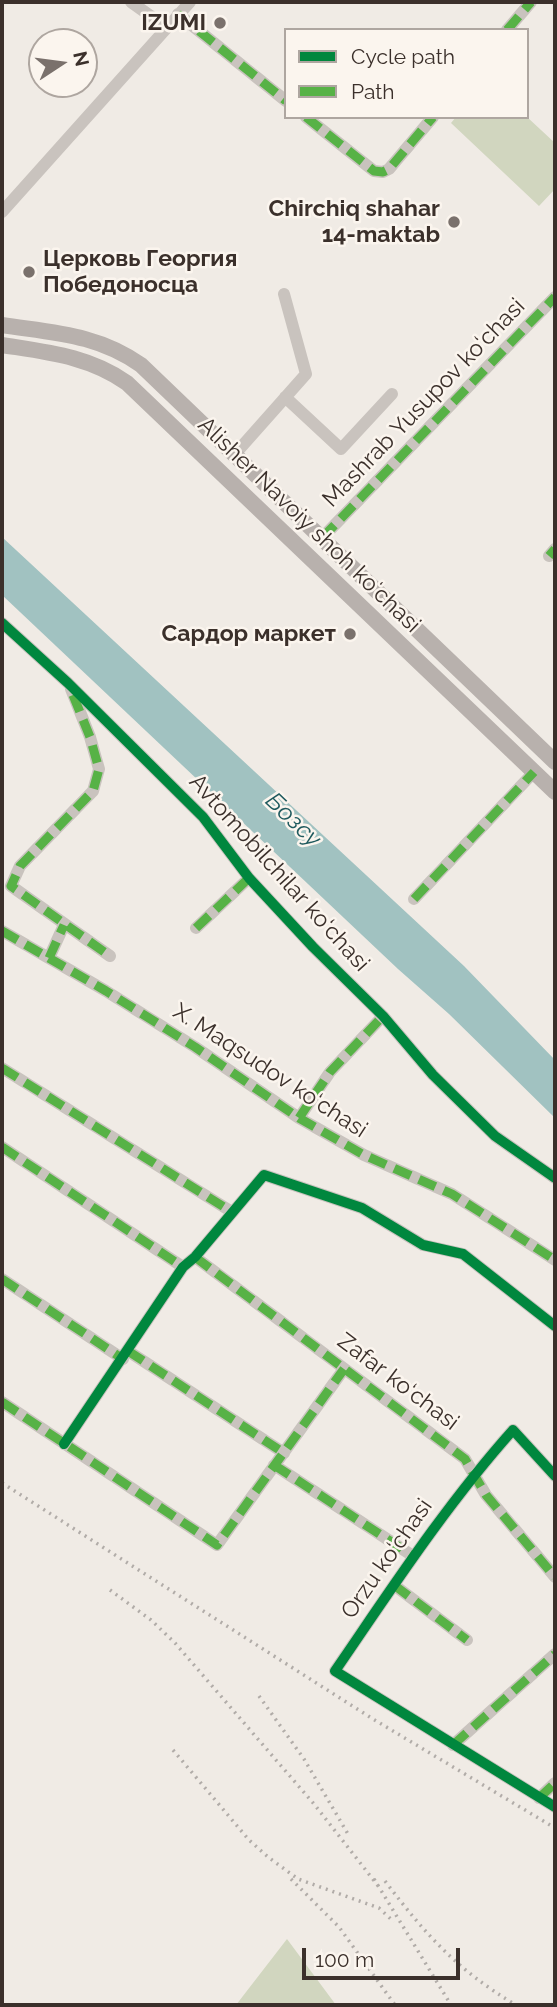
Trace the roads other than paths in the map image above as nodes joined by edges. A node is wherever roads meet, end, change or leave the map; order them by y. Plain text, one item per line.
1 (131, 2) edge
2 (190, 2) edge
3 (531, 2) edge
4 (178, 14) junction
5 (166, 27) junction
6 (509, 28) edge
7 (284, 99) edge
8 (309, 119) edge
9 (431, 119) edge
10 (2, 212) edge
11 (284, 294) dead end
12 (555, 297) edge
13 (2, 325) edge
14 (2, 345) edge
15 (392, 394) dead end
16 (285, 397) junction
17 (235, 454) junction
18 (322, 538) junction
19 (2, 623) edge
20 (68, 683) junction
21 (555, 762) edge
22 (534, 772) junction
23 (555, 792) edge
24 (249, 878) junction
25 (414, 899) dead end
26 (64, 925) junction
27 (196, 928) dead end
28 (2, 931) edge
29 (110, 956) dead end
30 (49, 958) junction
31 (383, 1016) junction
32 (2, 1068) edge
33 (299, 1118) junction
34 (2, 1147) edge
35 (555, 1178) edge
36 (232, 1212) junction
37 (195, 1257) junction
38 (555, 1261) edge
39 (183, 1267) junction
40 (2, 1279) edge
41 (555, 1326) edge
42 (125, 1355) junction
43 (344, 1368) junction
44 (2, 1402) edge
45 (64, 1444) junction
46 (284, 1452) junction
47 (274, 1465) junction
48 (475, 1473) junction
49 (555, 1476) edge
50 (413, 1556) junction
51 (555, 1577) edge
52 (394, 1585) junction
53 (467, 1640) dead end
54 (555, 1654) edge
55 (453, 1745) junction
56 (555, 1783) edge
57 (539, 1798) junction
58 (555, 1807) edge

1 - 5 street
2 - 4 street
3 - 6 street
4 - 5 street
4 - 7 street
5 - 10 street
8 - 9 street
11 - 16 street
12 - 18 street, Mashrab Yusupov ko‘chasi
13 - 17 main road, Alisher Navoiy shoh koʻchasi
14 - 22 main road, Alisher Navoiy shoh koʻchasi
15 - 16 street
16 - 17 street
17 - 18 main road, Alisher Navoiy shoh koʻchasi
18 - 21 main road, Alisher Navoiy shoh koʻchasi
19 - 20 street, Avtomobilchilar ko‘chasi
20 - 24 street, Avtomobilchilar ko‘chasi
20 - 26 street
22 - 23 main road, Alisher Navoiy shoh koʻchasi
22 - 25 street
24 - 27 street, Avtomobilchilar ko‘chasi
24 - 31 street, Avtomobilchilar ko‘chasi
26 - 29 street
26 - 30 street
28 - 30 street, X. Maqsudov ko‘chasi
30 - 33 street, X. Maqsudov ko‘chasi
31 - 33 street
31 - 35 street, Avtomobilchilar ko‘chasi
32 - 36 street
33 - 38 street, X. Maqsudov ko‘chasi
34 - 39 street
36 - 37 street
36 - 41 street
37 - 39 street
37 - 43 street, Zafar ko‘chasi
39 - 42 street
40 - 42 street
42 - 45 street
42 - 46 street
43 - 46 street
43 - 48 street, Zafar ko‘chasi
44 - 45 street
45 - 47 street
46 - 47 street
47 - 50 street, Orzu ko‘chasi
48 - 49 street
48 - 50 street, Orzu ko‘chasi
48 - 51 street
50 - 52 street, Orzu ko‘chasi
52 - 53 street, Orzu ko‘chasi
52 - 55 street, Orzu ko‘chasi
54 - 55 street
55 - 57 street
56 - 57 street
57 - 58 street

